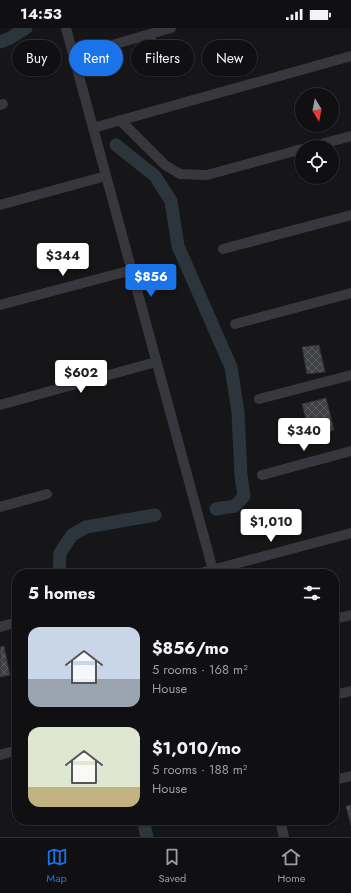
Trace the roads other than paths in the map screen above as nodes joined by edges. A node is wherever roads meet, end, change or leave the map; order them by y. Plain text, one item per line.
1 (66, 28) edge
2 (170, 28) edge
3 (69, 40) edge
4 (123, 42) edge
5 (351, 56) edge
6 (79, 76) edge
7 (120, 120) junction
8 (93, 128) junction
9 (351, 136) edge
10 (336, 140) edge
11 (295, 151) edge
12 (106, 176) junction
13 (0, 204) edge
14 (351, 215) edge
15 (223, 249) dead end
16 (132, 270) junction
17 (351, 293) edge
18 (0, 305) edge
19 (235, 324) dead end
20 (156, 362) junction
21 (351, 375) edge
22 (259, 399) dead end
23 (0, 405) edge
24 (351, 451) edge
25 (262, 474) dead end
26 (47, 494) dead end
27 (0, 506) edge
28 (351, 533) edge
29 (212, 569) edge
30 (224, 569) edge
31 (351, 615) edge
32 (339, 618) edge
33 (12, 623) edge
34 (0, 627) edge
35 (351, 691) edge
36 (339, 694) edge
37 (12, 751) edge
38 (0, 755) edge
39 (351, 776) edge
40 (339, 779) edge
41 (281, 825) edge
42 (284, 837) edge

1 - 3 street
2 - 4 street
5 - 7 street
6 - 8 street
7 - 8 street
7 - 11 street
8 - 12 street
9 - 10 street
12 - 13 street
12 - 16 street
14 - 15 street
16 - 18 street
16 - 20 street
17 - 19 street
20 - 23 street
20 - 29 street
21 - 22 street
24 - 25 street
26 - 27 street
28 - 30 street
31 - 32 street
33 - 34 street
35 - 36 street
37 - 38 street
39 - 40 street
41 - 42 street

